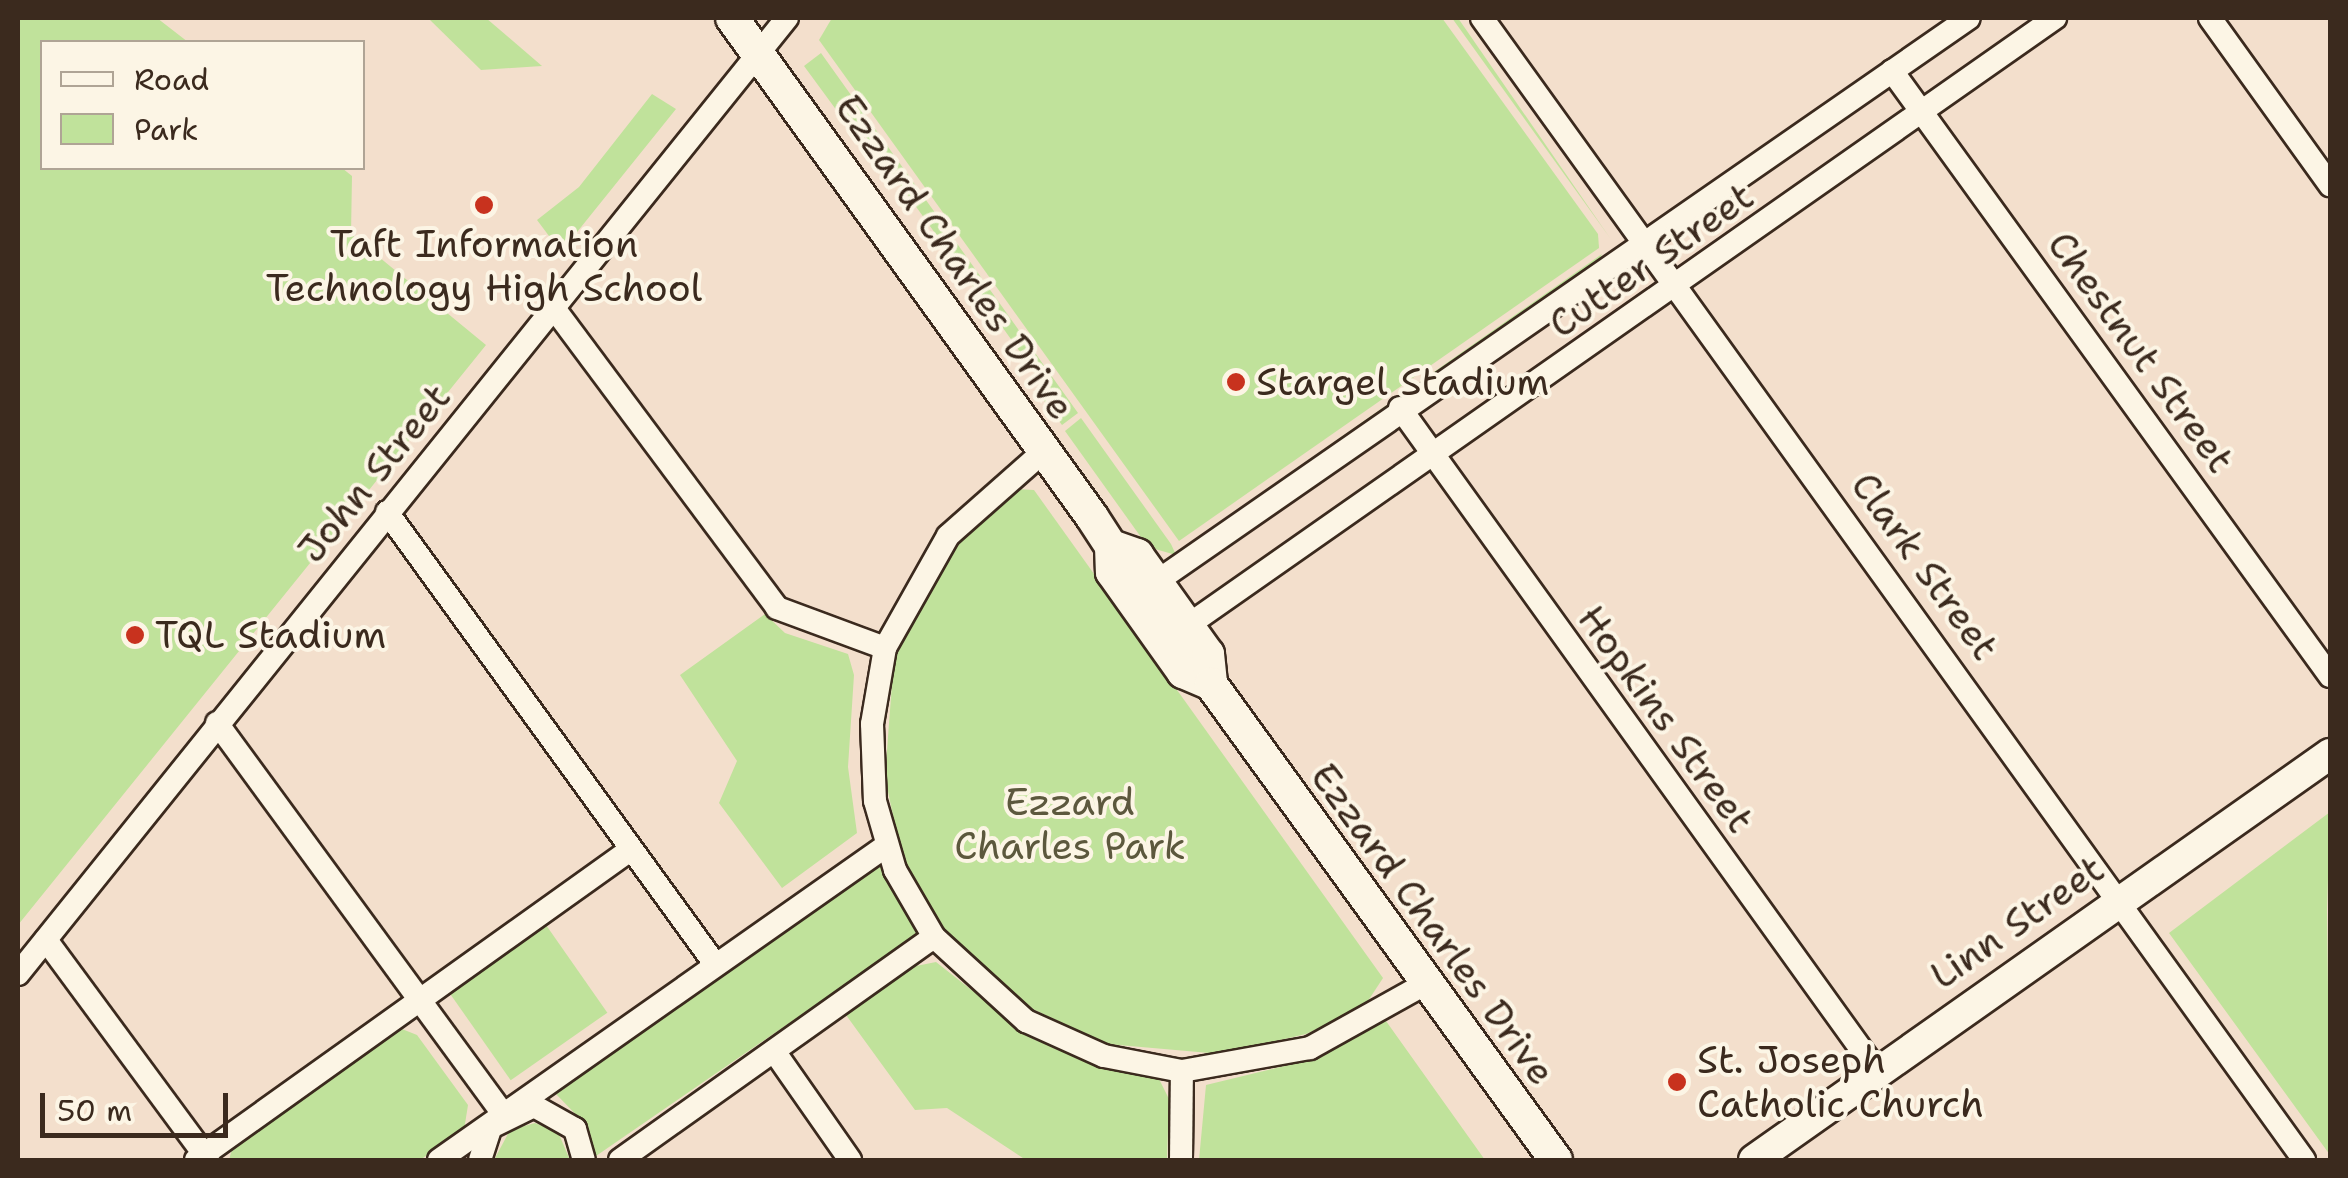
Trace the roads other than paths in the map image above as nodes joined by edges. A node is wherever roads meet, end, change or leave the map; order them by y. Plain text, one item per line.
1 (732, 18) edge
2 (788, 18) edge
3 (1482, 18) edge
4 (1969, 18) edge
5 (2054, 18) edge
6 (2210, 18) edge
7 (758, 52) junction
8 (1892, 71) junction
9 (1922, 114) junction
10 (2330, 185) edge
11 (1647, 242) junction
12 (1677, 285) junction
13 (553, 307) junction
14 (1400, 408) junction
15 (1044, 451) junction
16 (1432, 452) junction
17 (388, 512) junction
18 (1111, 546) junction
19 (1156, 582) junction
20 (1187, 626) junction
21 (885, 648) junction
22 (2330, 676) edge
23 (1211, 684) junction
24 (217, 723) junction
25 (2330, 754) edge
26 (886, 846) junction
27 (630, 850) junction
28 (2120, 898) junction
29 (934, 938) junction
30 (46, 940) junction
31 (715, 964) junction
32 (18, 974) edge
33 (1425, 984) junction
34 (420, 1000) junction
35 (774, 1051) junction
36 (1876, 1070) junction
37 (1182, 1072) junction
38 (503, 1114) junction
39 (203, 1159) edge
40 (438, 1160) edge
41 (480, 1160) edge
42 (584, 1160) edge
43 (620, 1160) edge
44 (850, 1160) edge
45 (1181, 1160) edge
46 (1556, 1160) edge
47 (1754, 1160) edge
48 (2304, 1160) edge

1 - 7 main road, Ezzard Charles Drive
2 - 7 street, John Street
3 - 11 street, Clark Street
4 - 8 street, Cutter Street
5 - 9 street, Cutter Street
6 - 10 street
7 - 13 street, John Street
7 - 15 main road, Ezzard Charles Drive
8 - 9 street, Chestnut Street
8 - 11 street, Cutter Street
9 - 12 street, Cutter Street
9 - 22 street, Chestnut Street
11 - 12 street, Clark Street
11 - 14 street, Cutter Street
12 - 16 street, Cutter Street
12 - 28 street, Clark Street
13 - 17 street, John Street
13 - 21 street
14 - 16 street, Hopkins Street
14 - 19 street, Cutter Street
15 - 18 main road, Ezzard Charles Drive
15 - 21 street
16 - 20 street, Cutter Street
16 - 36 street, Hopkins Street
17 - 24 street, John Street
17 - 27 street
18 - 19 main road, Ezzard Charles Drive
18 - 23 main road, Ezzard Charles Drive
19 - 20 main road, Ezzard Charles Drive
20 - 23 main road, Ezzard Charles Drive
21 - 26 street
23 - 33 main road, Ezzard Charles Drive
24 - 30 street, John Street
24 - 34 street
25 - 28 street, Linn Street
26 - 29 street
26 - 31 street
27 - 31 street
27 - 34 street
28 - 36 street, Linn Street
28 - 48 street, Clark Street
29 - 35 street
29 - 37 street
30 - 32 street, John Street
30 - 39 street
31 - 38 street
33 - 37 street
33 - 46 main road, Ezzard Charles Drive
34 - 38 street
34 - 39 street
35 - 43 street
35 - 44 street
36 - 47 street, Linn Street
37 - 45 street
38 - 40 street
38 - 41 street
38 - 42 street

